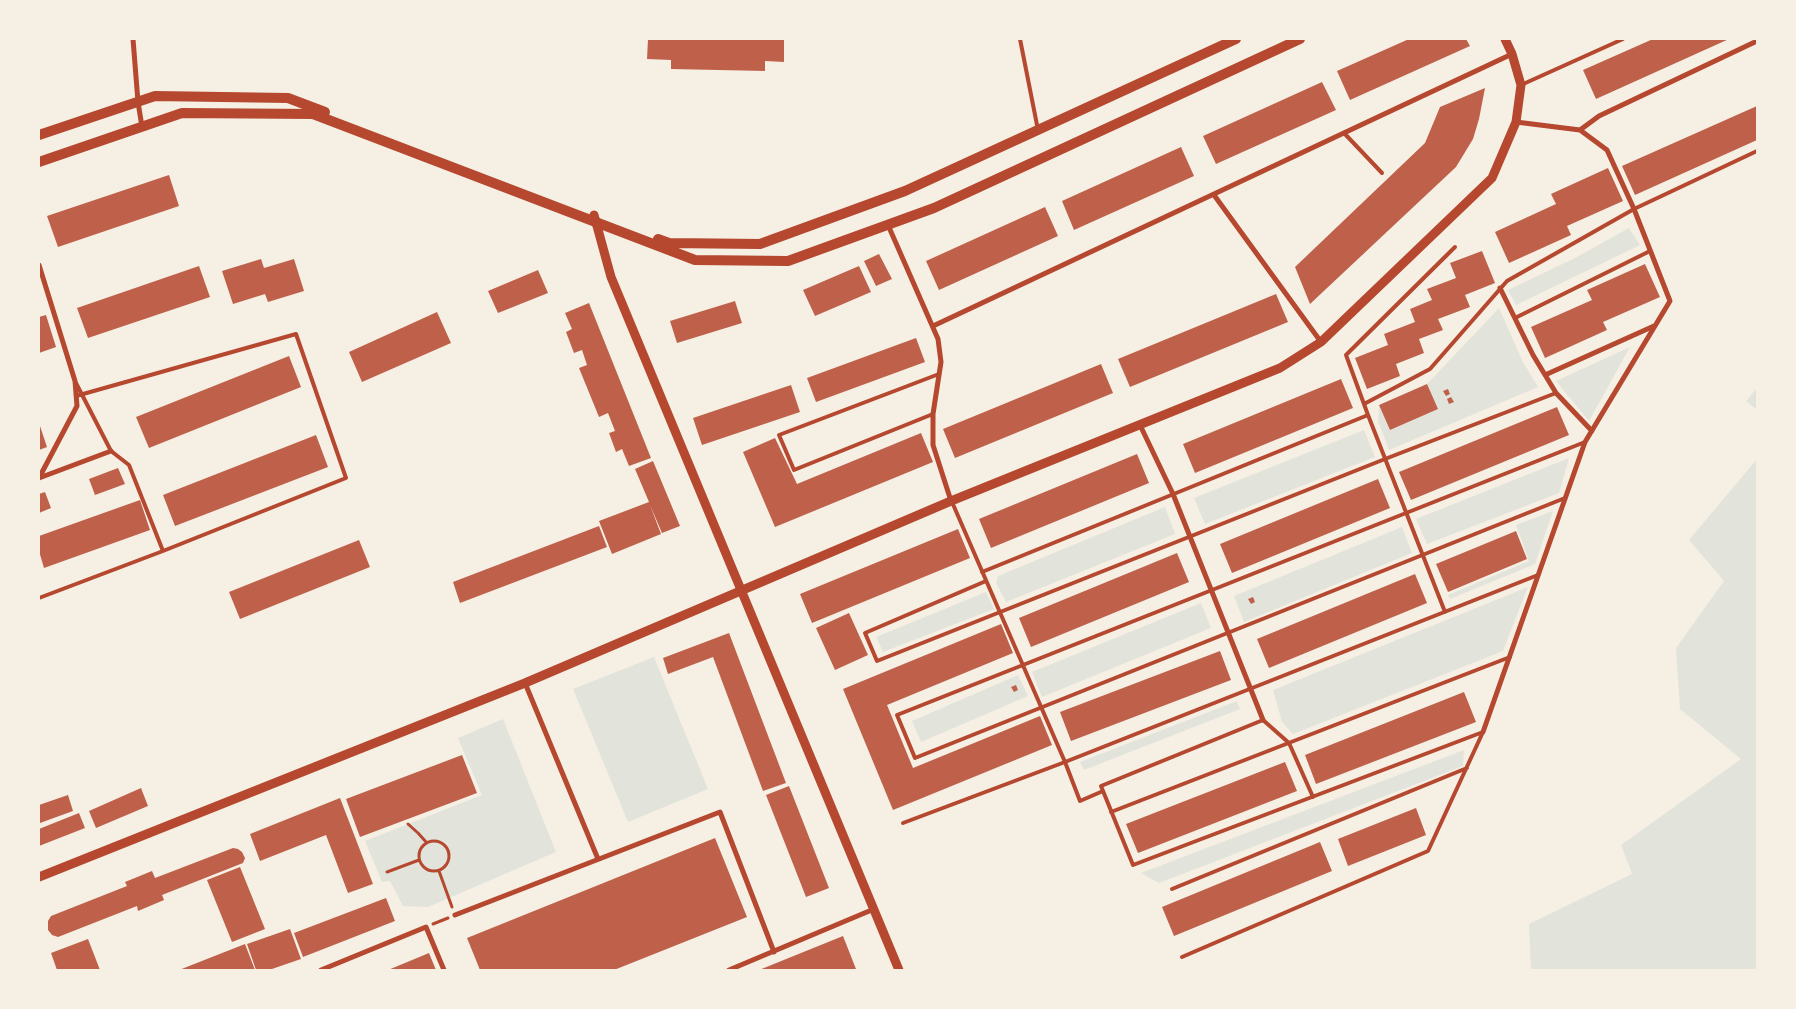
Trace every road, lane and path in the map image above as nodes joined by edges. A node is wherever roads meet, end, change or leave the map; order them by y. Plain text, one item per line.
1 (133, 39) edge
2 (1020, 39) edge
3 (1236, 39) edge
4 (1300, 39) edge
5 (1505, 39) edge
6 (1623, 39) edge
7 (1757, 41) edge
8 (1512, 54) junction
9 (1521, 85) junction
10 (138, 102) junction
11 (1516, 122) junction
12 (142, 127) junction
13 (1038, 130) junction
14 (1580, 130) junction
15 (1344, 134) junction
16 (39, 135) edge
17 (1757, 151) edge
18 (39, 162) edge
19 (1382, 173) dead end
20 (1214, 195) junction
21 (1634, 209) junction
22 (595, 219) junction
23 (888, 225) junction
24 (1455, 247) dead end
25 (1650, 251) junction
26 (39, 265) edge
27 (1500, 288) junction
28 (1515, 318) junction
29 (933, 326) junction
30 (1654, 326) junction
31 (1321, 342) junction
32 (939, 374) junction
33 (1545, 375) junction
34 (1556, 393) junction
35 (79, 395) junction
36 (1364, 404) junction
37 (933, 414) junction
38 (1368, 415) junction
39 (1140, 425) junction
40 (1592, 431) junction
41 (1585, 442) junction
42 (111, 451) junction
43 (1385, 459) junction
44 (39, 478) edge
45 (1173, 494) junction
46 (1565, 498) junction
47 (951, 501) junction
48 (1406, 513) junction
49 (1190, 536) junction
50 (162, 551) junction
51 (1423, 555) junction
52 (982, 572) junction
53 (1538, 575) junction
54 (986, 581) junction
55 (1211, 590) junction
56 (742, 592) junction
57 (39, 598) edge
58 (999, 612) junction
59 (1445, 612) junction
60 (1228, 633) junction
61 (1510, 657) junction
62 (1023, 665) junction
63 (526, 683) junction
64 (1250, 688) junction
65 (1041, 707) junction
66 (1262, 720) junction
67 (1483, 732) junction
68 (1289, 743) junction
69 (1064, 762) junction
70 (1467, 768) junction
71 (1103, 791) junction
72 (1313, 797) junction
73 (1111, 812) junction
74 (903, 823) dead end
75 (408, 824) dead end
76 (427, 843) junction
77 (598, 859) junction
78 (419, 860) junction
79 (439, 870) junction
80 (387, 872) dead end
81 (39, 877) edge
82 (1172, 889) dead end
83 (874, 909) junction
84 (455, 915) junction
85 (426, 927) junction
86 (774, 952) junction
87 (1182, 956) dead end
88 (321, 970) edge
89 (444, 970) edge
90 (729, 970) edge
91 (900, 970) edge

1 - 10 street
2 - 13 lane
3 - 13 main road
4 - 23 main road
5 - 8 street
6 - 9 lane
7 - 14 street
8 - 9 street
8 - 15 street
9 - 11 street
10 - 12 street
10 - 16 main road
10 - 22 main road
11 - 14 street
11 - 31 street
12 - 18 main road
12 - 22 main road
13 - 22 main road
14 - 21 street
15 - 19 lane
15 - 20 street
17 - 21 lane
20 - 29 street
20 - 31 street
21 - 25 street
21 - 27 lane
22 - 23 main road
22 - 56 street
23 - 29 street
24 - 36 lane
25 - 28 lane
25 - 30 street
26 - 35 street
27 - 28 street
27 - 36 lane
28 - 33 street
29 - 32 street
30 - 33 street
30 - 40 street
31 - 39 street
32 - 37 street
32 - 37 lane
33 - 34 street
34 - 40 street
34 - 43 lane
35 - 42 lane
35 - 44 street
35 - 50 lane
36 - 38 lane
37 - 47 street
38 - 43 lane
38 - 45 lane
39 - 45 street
39 - 47 street
40 - 41 street
41 - 46 street
41 - 48 lane
42 - 44 street
42 - 50 lane
43 - 48 lane
43 - 49 lane
45 - 49 street
45 - 52 lane
46 - 51 lane
46 - 53 street
47 - 52 lane
47 - 56 street
48 - 51 lane
48 - 55 lane
49 - 55 street
49 - 58 lane
50 - 57 lane
51 - 59 lane
51 - 60 lane
52 - 54 lane
53 - 59 lane
53 - 61 street
54 - 58 lane
54 - 58 lane
55 - 60 street
55 - 62 lane
56 - 63 street
56 - 83 street
58 - 62 lane
59 - 64 lane
60 - 64 street
60 - 65 lane
61 - 67 street
61 - 68 lane
62 - 65 lane
62 - 65 lane
63 - 77 street
63 - 81 street
64 - 66 street
64 - 69 lane
65 - 69 lane
66 - 68 lane
66 - 71 lane
67 - 70 lane
67 - 72 lane
68 - 72 lane
68 - 73 lane
69 - 71 lane
69 - 74 lane
70 - 82 lane
70 - 87 lane
71 - 73 lane
72 - 73 lane
75 - 76 path
76 - 78 path
76 - 79 path
77 - 84 street
77 - 86 street
78 - 79 path
78 - 80 path
79 - 84 path
83 - 86 street
83 - 91 street
84 - 85 path
85 - 88 street
85 - 89 street
86 - 90 street

